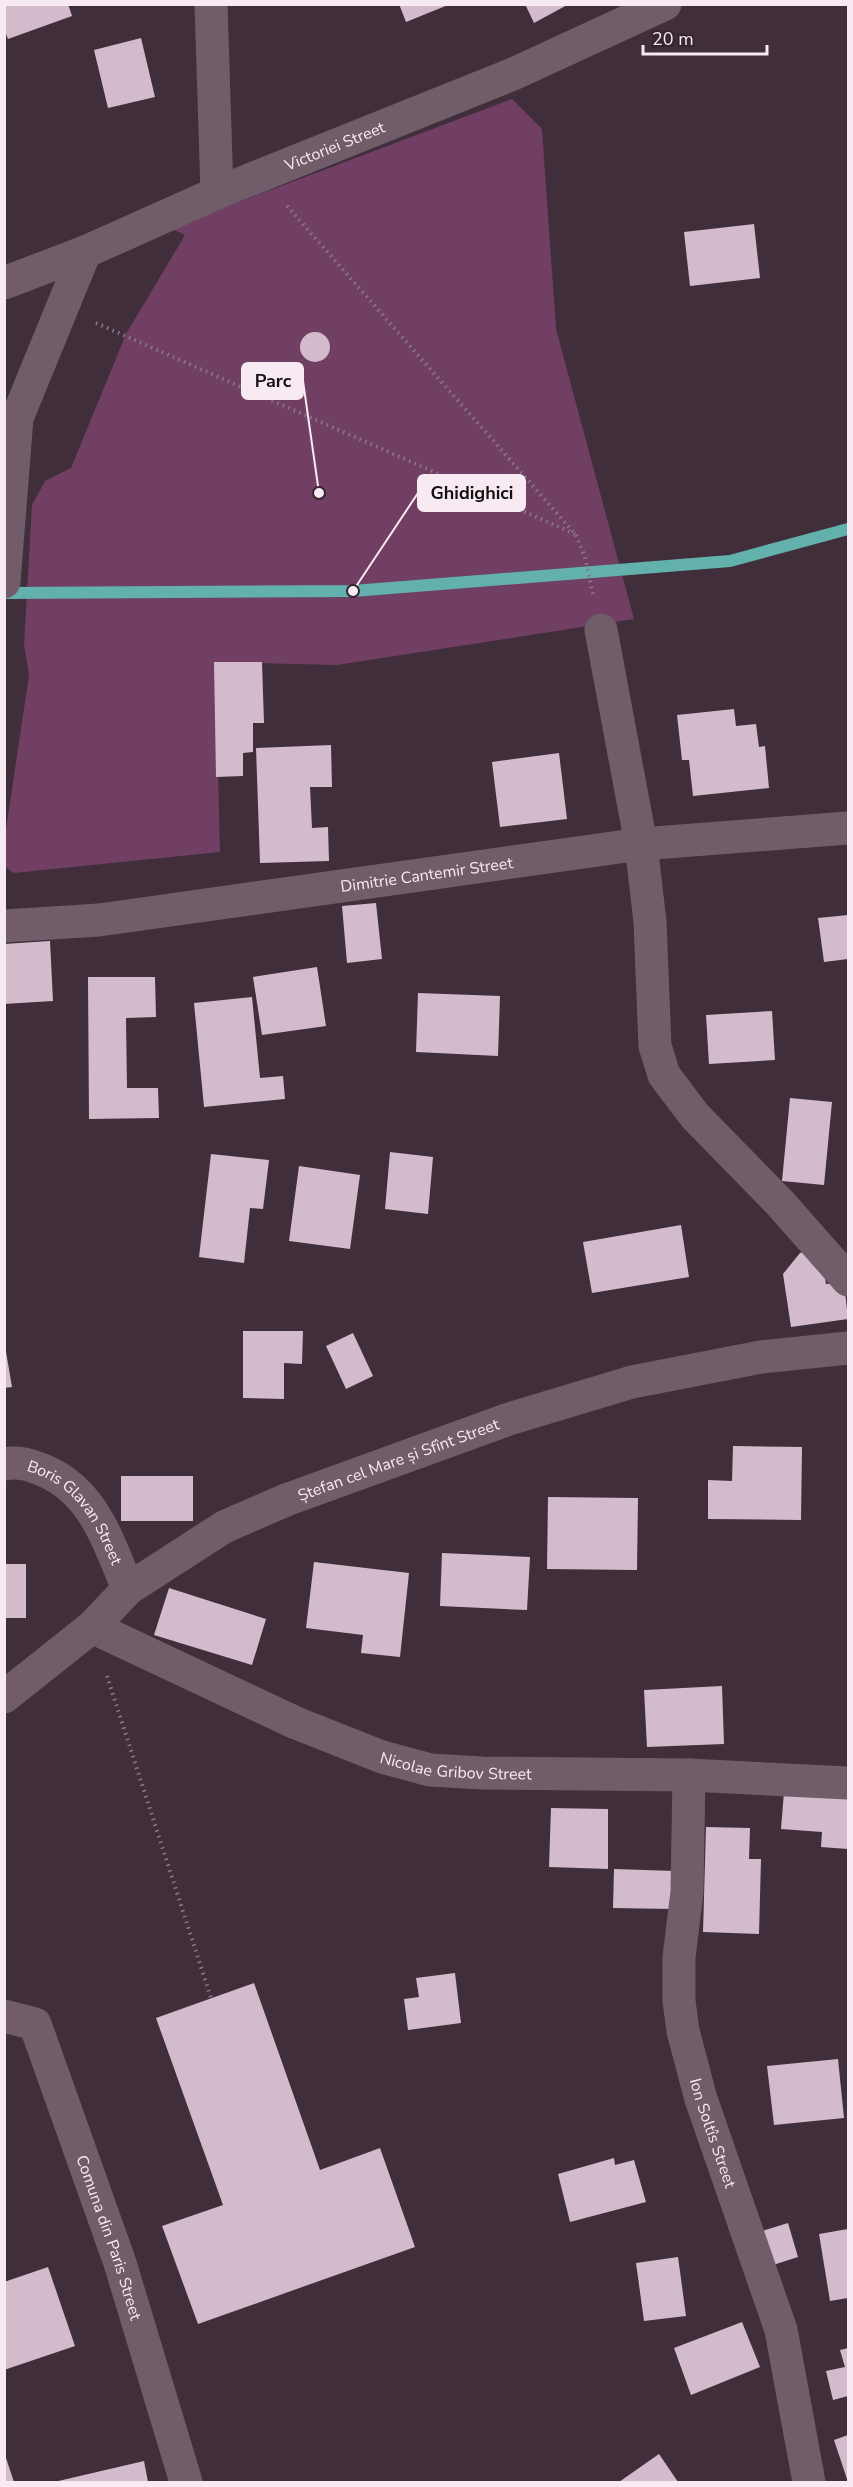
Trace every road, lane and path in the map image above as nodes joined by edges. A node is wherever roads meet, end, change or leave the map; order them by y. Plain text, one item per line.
1 (211, 4) edge
2 (665, 4) edge
3 (262, 176) junction
4 (217, 193) junction
5 (85, 252) junction
6 (4, 283) edge
7 (62, 308) junction
8 (11, 412) edge
9 (576, 535) junction
10 (585, 557) dead end
11 (5, 568) edge
12 (4, 582) edge
13 (601, 630) dead end
14 (849, 828) edge
15 (641, 844) junction
16 (4, 926) edge
17 (849, 1280) edge
18 (849, 1348) edge
19 (4, 1464) edge
20 (128, 1589) junction
21 (92, 1627) junction
22 (4, 1697) edge
23 (689, 1774) junction
24 (849, 1783) edge
25 (211, 1998) dead end
26 (4, 2016) edge
27 (186, 2482) edge
28 (809, 2482) edge

1 - 4 street
2 - 3 street, Victoriei Street
3 - 4 street, Victoriei Street
3 - 9 path
4 - 5 street, Victoriei Street
5 - 6 street, Victoriei Street
5 - 7 street
7 - 8 street
7 - 9 path
8 - 11 street
9 - 10 path
11 - 12 street
13 - 15 street
14 - 15 street, Dimitrie Cantemir Street
15 - 16 street, Dimitrie Cantemir Street
15 - 17 street
18 - 20 street, Ștefan cel Mare și Sfînt Street
19 - 20 street, Boris Glavan Street
20 - 21 street, Ștefan cel Mare și Sfînt Street
21 - 22 street, Ștefan cel Mare și Sfînt Street
21 - 23 street, Nicolae Gribov Street
21 - 25 path
23 - 24 street, Nicolae Gribov Street
23 - 28 street, Ion Soltîs Street
26 - 27 street, Comuna din Paris Street

